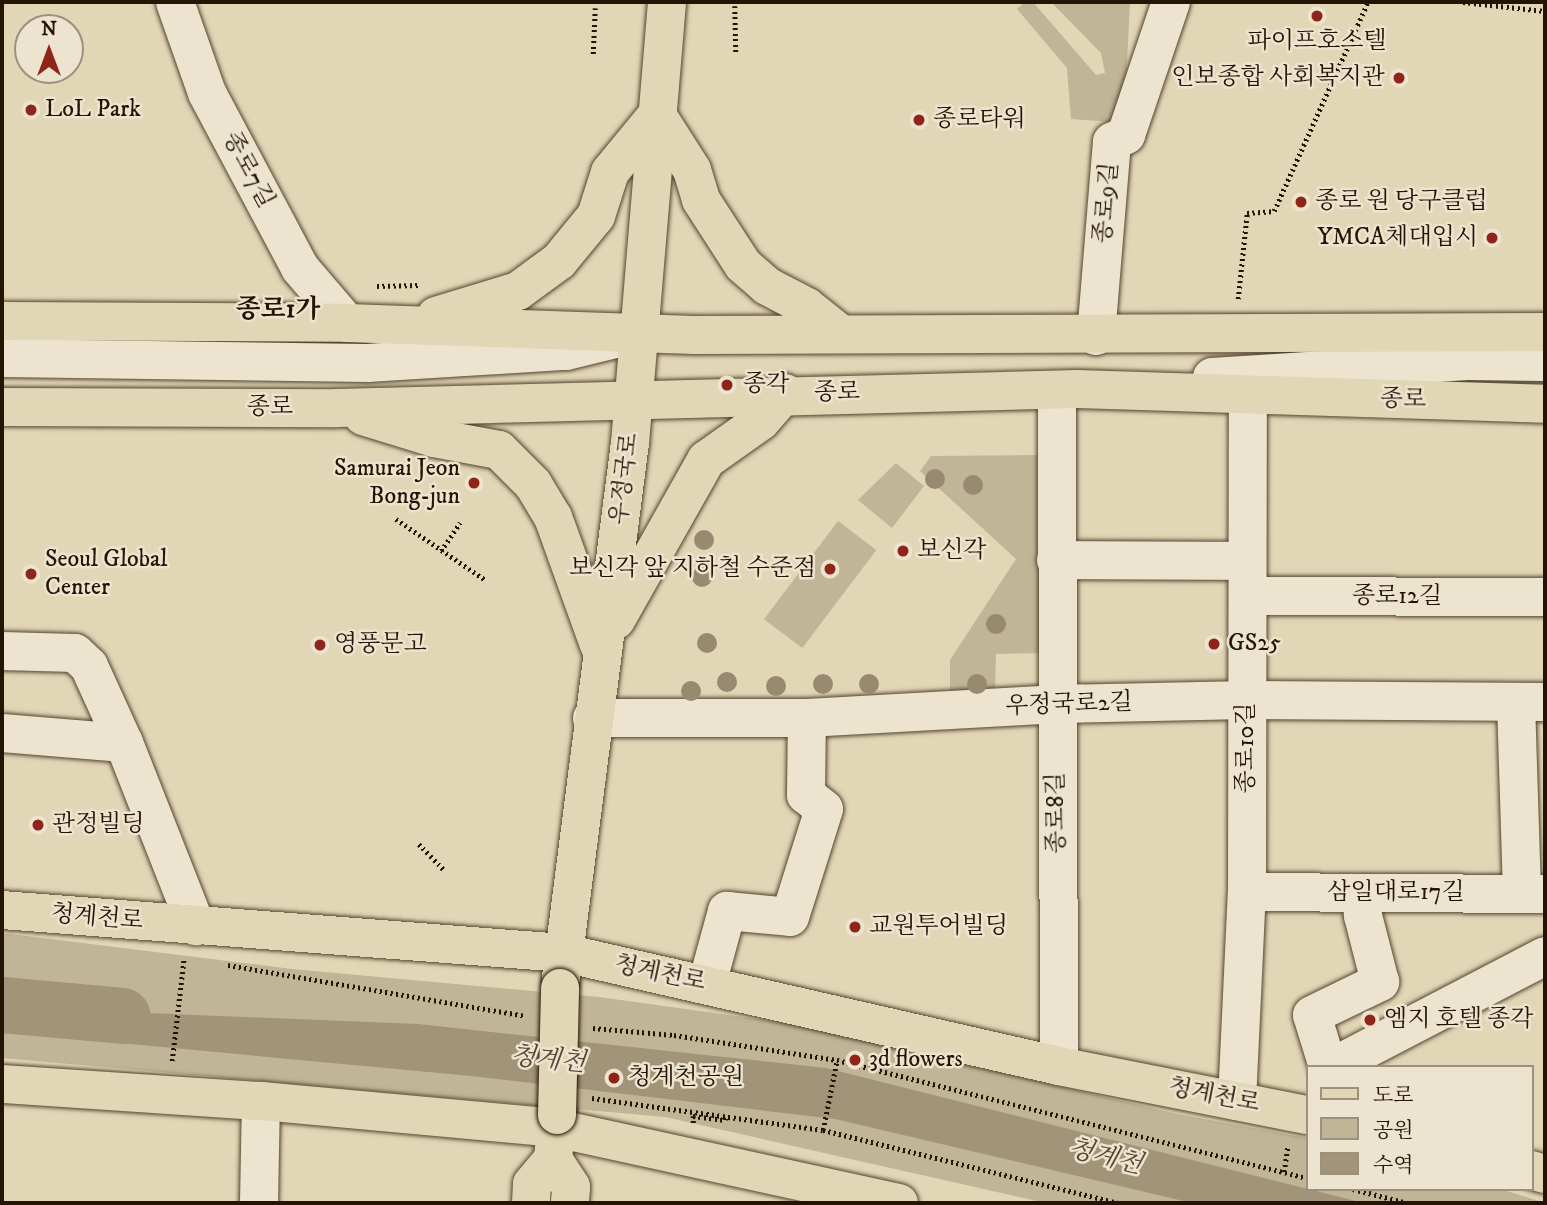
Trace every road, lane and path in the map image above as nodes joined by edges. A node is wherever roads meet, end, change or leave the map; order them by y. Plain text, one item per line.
1 (174, 2) edge
2 (667, 2) edge
3 (1171, 2) edge
4 (1368, 2) edge
5 (1463, 2) edge
6 (735, 6) dead end
7 (594, 8) dead end
8 (1545, 11) edge
9 (736, 52) dead end
10 (593, 54) dead end
11 (657, 115) junction
12 (424, 285) dead end
13 (366, 287) dead end
14 (2, 321) edge
15 (347, 323) junction
16 (407, 324) junction
17 (1235, 331) junction
18 (1545, 331) edge
19 (638, 333) junction
20 (841, 334) junction
21 (1096, 336) junction
22 (2, 358) edge
23 (1545, 362) edge
24 (1067, 389) junction
25 (785, 393) junction
26 (1248, 396) junction
27 (634, 398) junction
28 (1545, 404) edge
29 (2, 407) edge
30 (337, 408) junction
31 (396, 519) dead end
32 (460, 523) dead end
33 (441, 551) junction
34 (1056, 560) junction
35 (484, 579) dead end
36 (1248, 579) junction
37 (1545, 597) edge
38 (601, 650) junction
39 (2, 651) edge
40 (1247, 700) junction
41 (1531, 702) edge
42 (1055, 704) junction
43 (592, 718) junction
44 (807, 718) junction
45 (2, 733) edge
46 (124, 743) junction
47 (419, 844) dead end
48 (444, 870) dead end
49 (1247, 892) junction
50 (1534, 893) edge
51 (1361, 894) junction
52 (2, 910) edge
53 (193, 948) junction
54 (1545, 956) edge
55 (171, 957) dead end
56 (226, 964) dead end
57 (562, 971) junction
58 (707, 985) junction
59 (538, 1018) dead end
60 (590, 1027) dead end
61 (837, 1060) junction
62 (171, 1064) dead end
63 (1329, 1065) edge
64 (1334, 1065) edge
65 (1059, 1066) junction
66 (2, 1084) edge
67 (261, 1101) junction
68 (1237, 1101) junction
69 (726, 1115) dead end
70 (1306, 1115) edge
71 (823, 1130) dead end
72 (555, 1134) junction
73 (692, 1134) dead end
74 (1306, 1178) edge
75 (1361, 1191) edge
76 (259, 1203) edge
77 (531, 1203) edge
78 (570, 1203) edge
79 (899, 1203) edge
80 (1407, 1203) edge

1 - 15 street, 종로7길
2 - 11 main road, 우정국로
3 - 21 street, 종로9길
4 - 17 path
5 - 8 path
6 - 9 path
7 - 10 path
11 - 16 main road
11 - 19 main road, 우정국로
11 - 20 main road
12 - 13 path
14 - 15 main road
15 - 16 main road
16 - 19 main road
17 - 18 main road
17 - 21 main road
19 - 20 main road
19 - 22 street
19 - 27 main road, 우정국로
20 - 21 main road
23 - 24 street
24 - 25 main road, 종로
24 - 26 main road, 종로
24 - 34 street, 종로8길
25 - 27 main road, 종로
25 - 38 main road
26 - 28 main road, 종로
26 - 36 street, 종로10길
27 - 30 main road, 종로
27 - 38 main road, 우정국로
29 - 30 main road, 종로
30 - 38 main road
31 - 33 path
32 - 33 path
33 - 35 path
34 - 36 street
34 - 42 street, 종로8길
36 - 37 street, 종로12길
36 - 40 street, 종로10길
38 - 43 main road, 우정국로
39 - 46 street
40 - 41 street, 우정국로2길
40 - 42 street, 우정국로2길
40 - 49 street, 종로10길
41 - 50 street
42 - 44 street, 우정국로2길
42 - 65 street, 종로8길
43 - 44 street, 우정국로2길
43 - 57 main road, 우정국로
44 - 58 street
45 - 46 street
46 - 53 street
47 - 48 path
49 - 51 street, 삼일대로17길
49 - 68 street, 종로10길
50 - 51 street, 삼일대로17길
51 - 63 street
52 - 53 main road, 청계천로
53 - 55 path
53 - 57 main road, 청계천로
53 - 62 path
54 - 64 street
56 - 59 path
57 - 58 main road, 청계천로
57 - 72 main road, 우정국로, bridge
58 - 65 main road, 청계천로
60 - 61 path
61 - 71 path
61 - 74 path
65 - 68 main road, 청계천로
66 - 67 main road
67 - 72 main road
67 - 76 street
68 - 70 main road, 청계천로
69 - 73 path
72 - 77 main road
72 - 78 main road
72 - 79 main road
75 - 80 path

